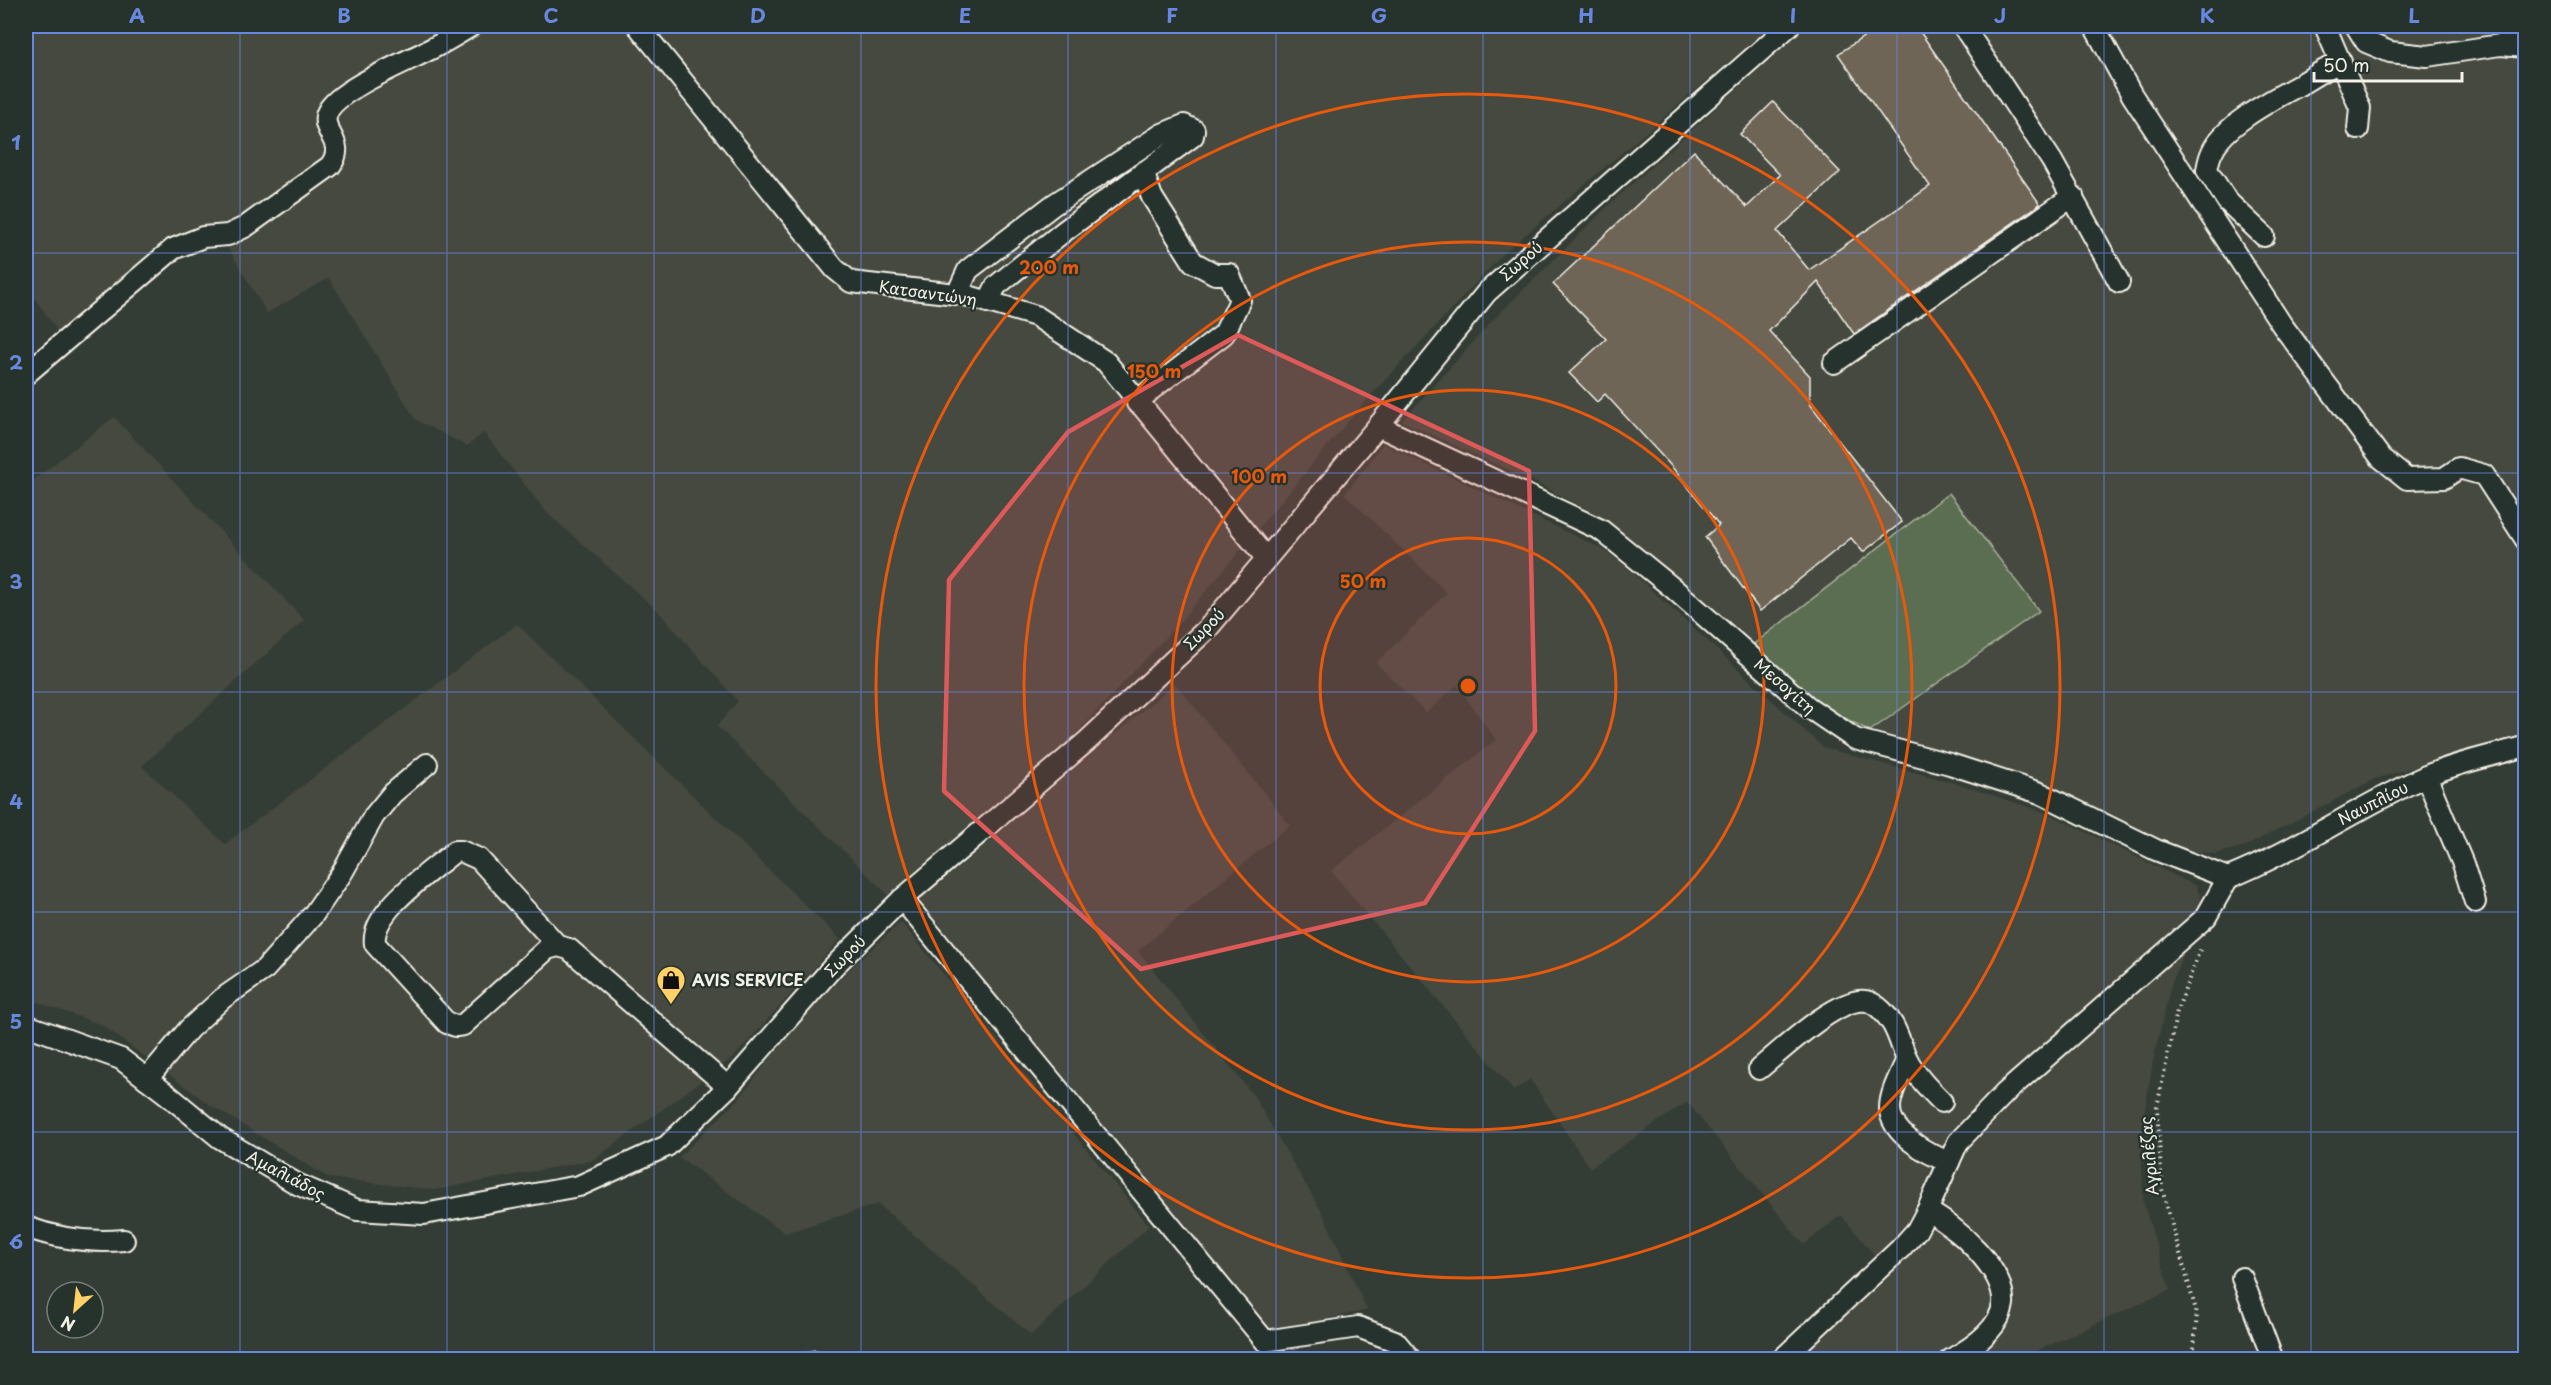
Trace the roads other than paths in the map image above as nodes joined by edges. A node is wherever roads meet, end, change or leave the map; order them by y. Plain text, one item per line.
1 (471, 26) edge
2 (638, 26) edge
3 (1789, 26) edge
4 (1963, 26) edge
5 (2094, 26) edge
6 (2325, 26) edge
7 (2356, 26) edge
8 (2526, 47) edge
9 (2341, 62) junction
10 (2358, 129) dead end
11 (1143, 172) junction
12 (2073, 196) junction
13 (2264, 236) dead end
14 (2119, 282) dead end
15 (957, 294) junction
16 (988, 302) junction
17 (1834, 363) dead end
18 (26, 374) edge
19 (1137, 403) junction
20 (1378, 426) junction
21 (2526, 540) edge
22 (1266, 558) junction
23 (2524, 748) edge
24 (427, 765) dead end
25 (2426, 776) junction
26 (2228, 878) junction
27 (902, 899) junction
28 (2475, 902) dead end
29 (558, 946) junction
30 (26, 1025) edge
31 (1907, 1059) junction
32 (1759, 1069) dead end
33 (147, 1078) junction
34 (728, 1087) junction
35 (1942, 1102) dead end
36 (1949, 1162) junction
37 (579, 1186) joint
38 (1927, 1211) junction
39 (26, 1227) edge
40 (124, 1240) dead end
41 (2242, 1278) dead end
42 (1411, 1359) edge
43 (1781, 1359) edge
44 (1950, 1359) edge
45 (2273, 1359) edge

1 - 18 street
2 - 15 street, Κατσαντώνη
3 - 20 street, Σωρού
4 - 12 street
5 - 21 street
6 - 9 street
7 - 8 street
9 - 10 street
9 - 13 street
11 - 15 street
11 - 16 street
11 - 19 street
12 - 14 street
12 - 17 street
15 - 16 street, Κατσαντώνη
16 - 19 street, Κατσαντώνη
19 - 22 street, Κατσαντώνη
20 - 22 street, Σωρού
20 - 26 street, Μεσογίτη
22 - 27 street, Σωρού
23 - 25 street, Ναυπλίου
24 - 33 street
25 - 26 street, Ναυπλίου
25 - 28 street
26 - 36 street
27 - 34 street, Σωρού
27 - 42 street
29 - 29 street
29 - 34 street
30 - 33 street, Αμαλιάδος
31 - 32 street
31 - 35 street
31 - 36 street
33 - 37 street, Αμαλιάδος
34 - 37 street, Σωρού
36 - 38 street
38 - 43 street
38 - 44 street
39 - 40 street
41 - 45 street

